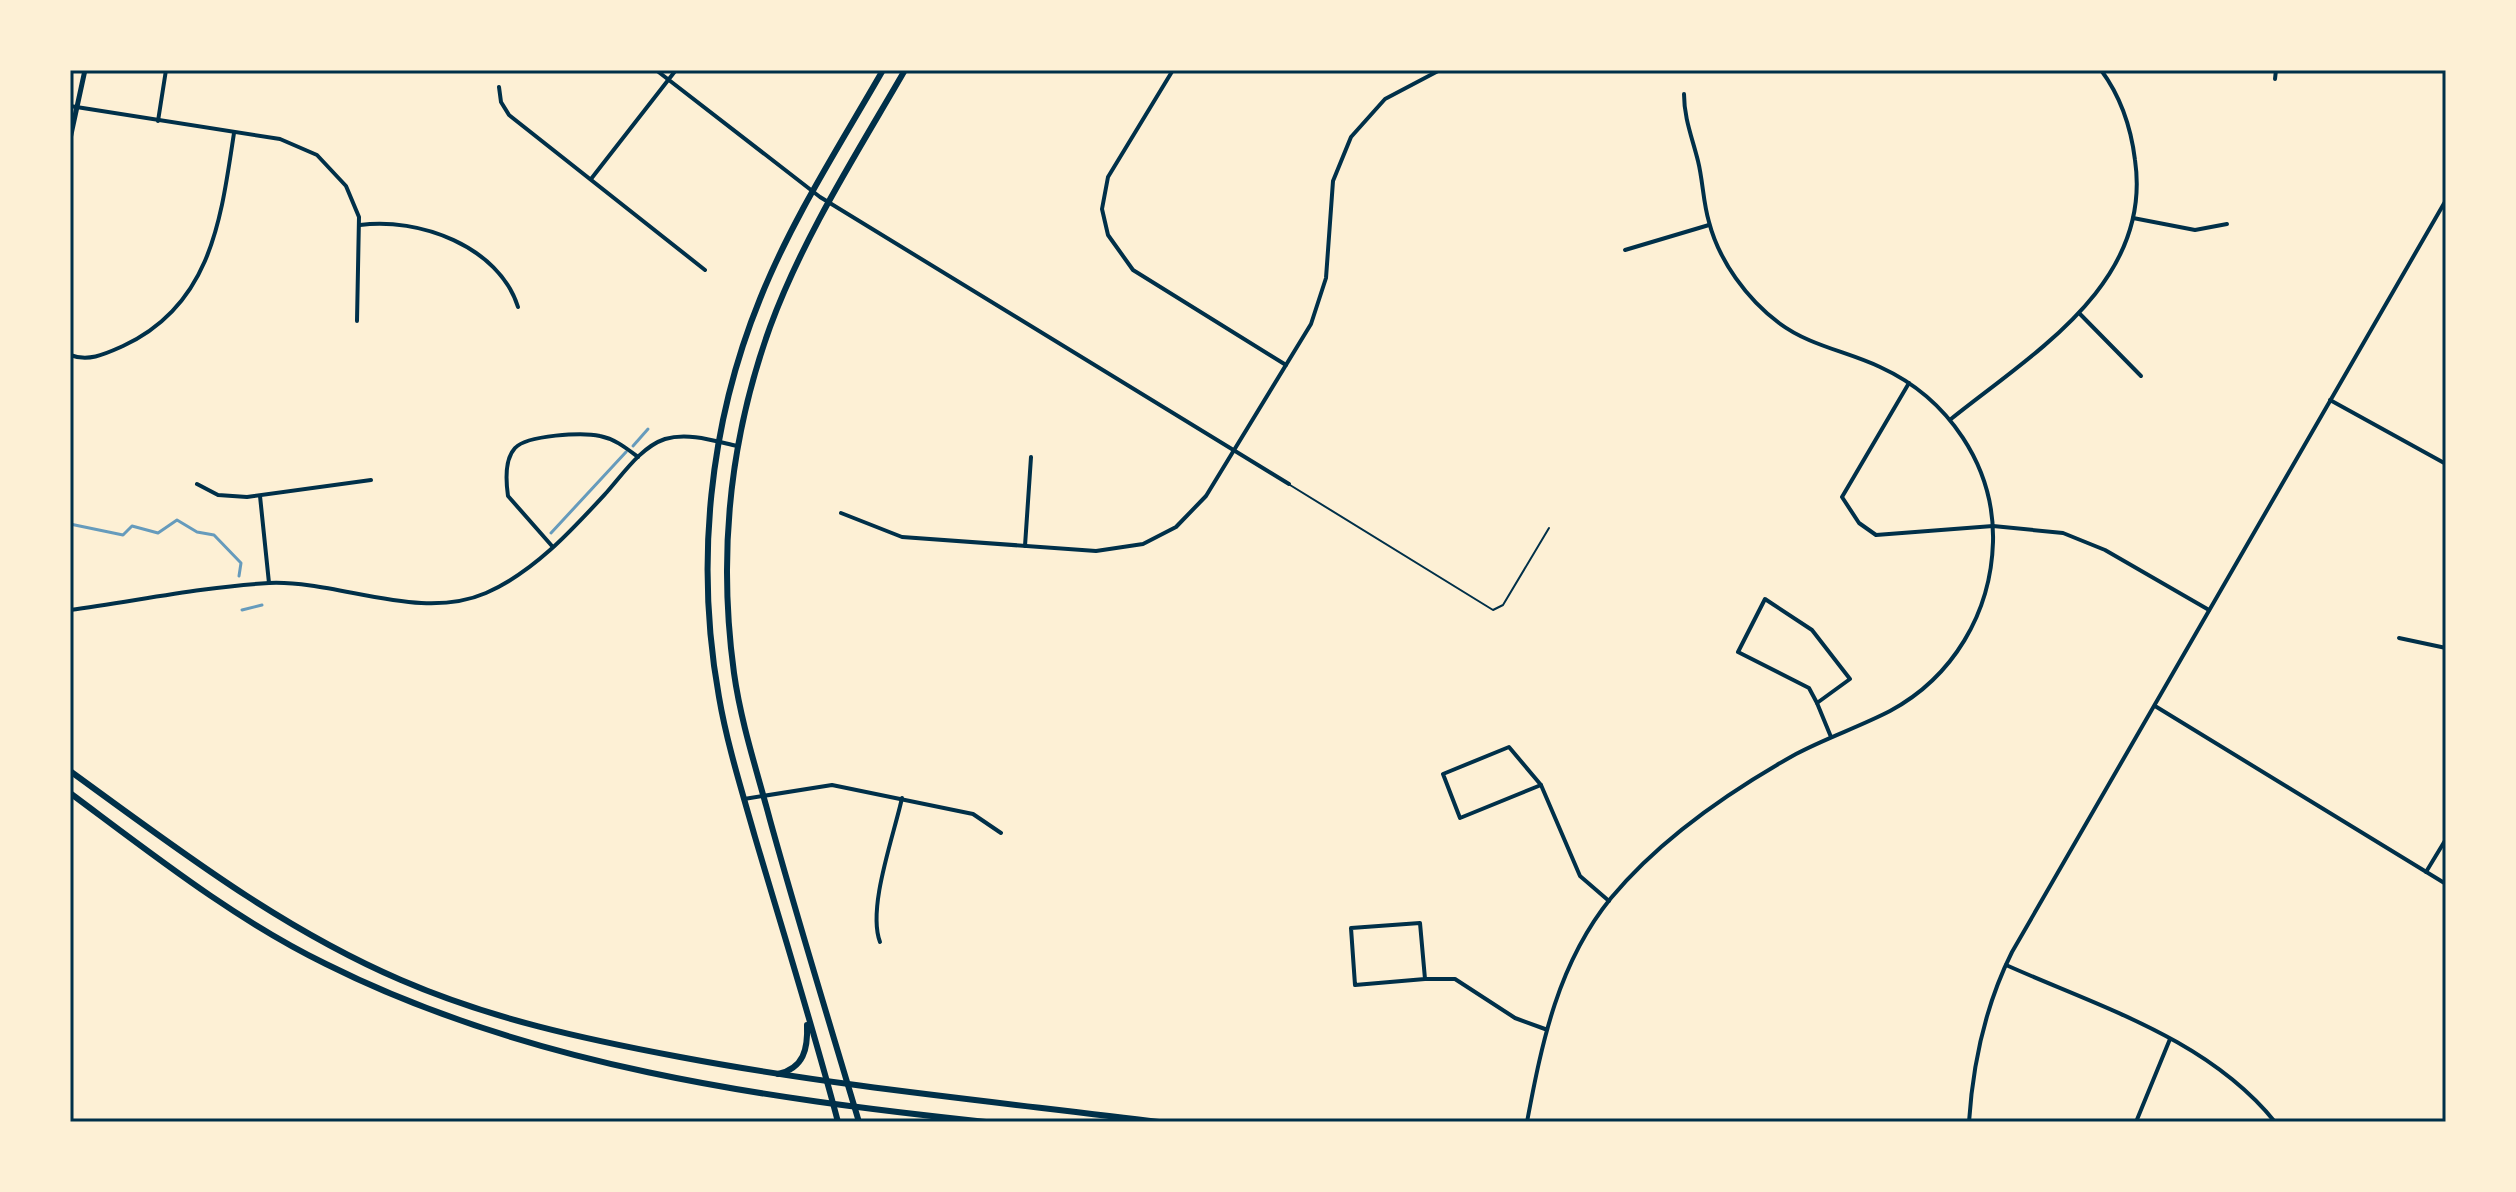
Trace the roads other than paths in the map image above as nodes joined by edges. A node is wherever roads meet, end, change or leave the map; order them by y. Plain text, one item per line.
1 (85, 70) edge
2 (166, 70) edge
3 (656, 70) edge
4 (676, 70) edge
5 (883, 70) edge
6 (905, 70) edge
7 (1173, 70) edge
8 (1421, 70) edge
9 (1440, 70) edge
10 (2101, 70) edge
11 (2276, 70) edge
12 (1424, 77) junction
13 (668, 79) junction
14 (2275, 79) dead end
15 (499, 87) dead end
16 (1684, 94) dead end
17 (70, 106) edge
18 (79, 108) junction
19 (158, 121) junction
20 (234, 133) junction
21 (70, 139) edge
22 (591, 179) junction
23 (813, 193) junction
24 (2446, 200) edge
25 (829, 203) junction
26 (2133, 218) junction
27 (2227, 224) dead end
28 (360, 225) junction
29 (1709, 225) junction
30 (1625, 250) dead end
31 (705, 270) dead end
32 (518, 307) dead end
33 (2080, 314) junction
34 (357, 321) dead end
35 (70, 355) edge
36 (1286, 365) junction
37 (2141, 376) dead end
38 (1909, 383) junction
39 (2330, 400) junction
40 (1951, 419) junction
41 (718, 442) junction
42 (737, 446) junction
43 (1234, 451) junction
44 (638, 457) junction
45 (1031, 457) dead end
46 (2446, 464) edge
47 (371, 480) dead end
48 (197, 484) dead end
49 (1289, 484) joint
50 (260, 496) junction
51 (841, 513) dead end
52 (1993, 526) junction
53 (1549, 528) dead end
54 (1025, 546) junction
55 (553, 547) junction
56 (269, 583) junction
57 (70, 610) edge
58 (2209, 610) junction
59 (2399, 638) dead end
60 (2446, 648) edge
61 (1817, 703) junction
62 (2154, 705) junction
63 (1831, 737) junction
64 (70, 771) edge
65 (1541, 785) junction
66 (70, 793) edge
67 (763, 795) junction
68 (902, 798) junction
69 (744, 799) junction
70 (1001, 833) dead end
71 (2446, 839) edge
72 (2426, 872) junction
73 (2446, 884) edge
74 (1609, 901) junction
75 (880, 942) dead end
76 (2006, 965) junction
77 (1425, 979) junction
78 (806, 1014) junction
79 (1545, 1029) junction
80 (2170, 1039) junction
81 (774, 1075) junction
82 (826, 1083) junction
83 (848, 1085) junction
84 (833, 1105) junction
85 (854, 1107) junction
86 (838, 1122) edge
87 (859, 1122) edge
88 (986, 1122) edge
89 (1159, 1122) edge
90 (1527, 1122) edge
91 (1969, 1122) edge
92 (2136, 1122) edge
93 (2275, 1122) edge

1 - 18 street
2 - 19 street
3 - 13 street
4 - 13 street
5 - 23 main road
6 - 25 main road
7 - 36 street
8 - 12 street
9 - 12 street
10 - 26 street
11 - 14 street
12 - 36 street
13 - 22 street
13 - 23 street
15 - 22 street
16 - 29 street
17 - 18 street
18 - 19 street
18 - 21 street
19 - 20 street
20 - 28 street
20 - 35 street
22 - 31 street
23 - 25 street
23 - 41 main road
24 - 39 street
25 - 42 main road
25 - 43 street
26 - 27 street
26 - 33 street
28 - 32 street
28 - 34 street
29 - 30 street
29 - 38 street
33 - 37 street
33 - 40 street
36 - 43 street
38 - 40 street
38 - 52 street
39 - 46 street
39 - 58 street
40 - 52 street
41 - 42 street
41 - 44 street
41 - 69 main road
42 - 67 main road
43 - 49 street
43 - 54 street
44 - 55 street
44 - 55 street
45 - 54 street
47 - 50 street
48 - 50 street
49 - 53 lane
50 - 56 street
51 - 54 street
52 - 58 street
52 - 63 street
55 - 56 street
56 - 57 street
58 - 62 street
59 - 60 street
61 - 61 street
61 - 63 street
62 - 72 street
62 - 76 street
63 - 74 street
64 - 81 main road
65 - 65 street
65 - 74 street
66 - 84 main road
67 - 68 street
67 - 69 street
67 - 83 main road
68 - 70 street
68 - 75 street
69 - 78 main road
71 - 72 street
72 - 73 street
74 - 79 street
76 - 80 street
76 - 91 street
77 - 77 street
77 - 79 street
78 - 81 main road
78 - 82 main road
79 - 90 street
80 - 92 street
80 - 93 street
81 - 82 main road
82 - 83 main road
82 - 84 main road
83 - 85 main road
83 - 89 main road
84 - 85 main road
84 - 86 main road
85 - 87 main road
85 - 88 main road

